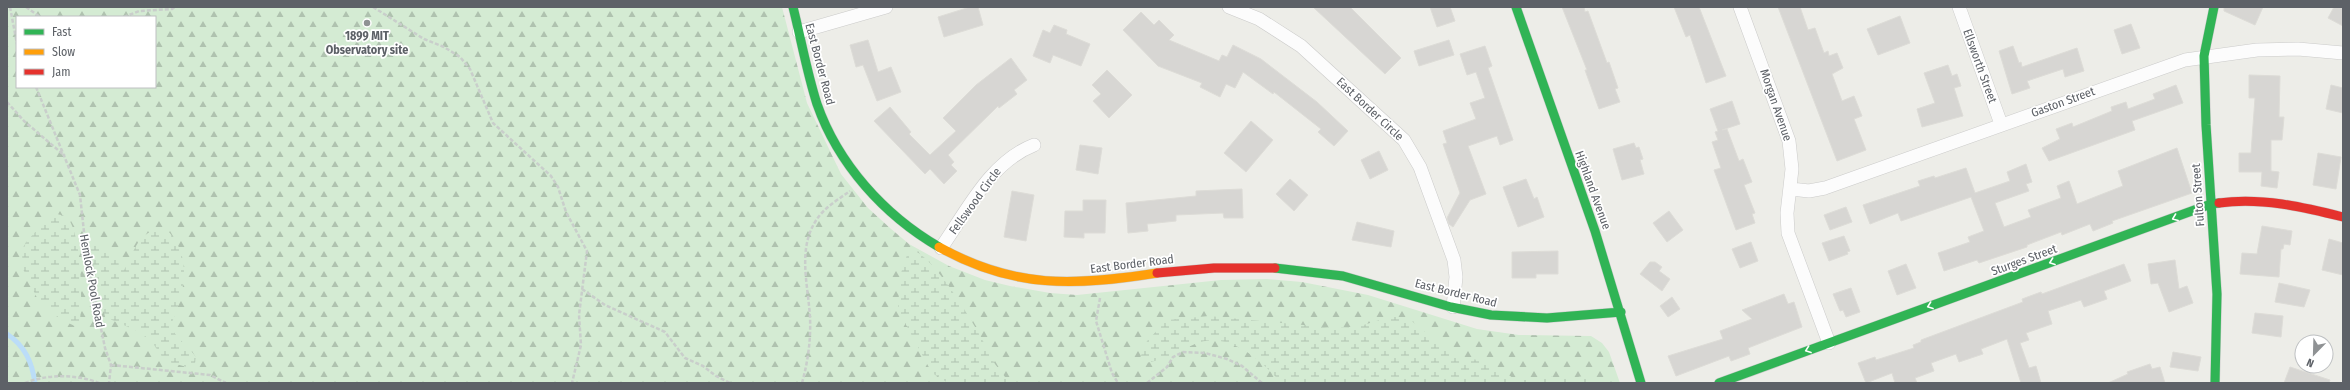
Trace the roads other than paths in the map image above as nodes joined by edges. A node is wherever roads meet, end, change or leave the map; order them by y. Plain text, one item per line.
1 (793, 7) edge
2 (886, 7) edge
3 (1229, 7) edge
4 (1516, 7) edge
5 (1740, 7) edge
6 (1959, 7) edge
7 (2214, 7) edge
8 (799, 32) junction
9 (2343, 53) edge
10 (2204, 56) junction
11 (2001, 124) junction
12 (1034, 145) dead end
13 (1791, 189) junction
14 (2211, 204) junction
15 (2343, 217) edge
16 (941, 248) junction
17 (1453, 307) junction
18 (1621, 312) junction
19 (1829, 343) junction
20 (1641, 383) edge
21 (1719, 383) edge
22 (2215, 383) edge

1 - 8 street, East Border Road
2 - 8 street
3 - 17 street, East Border Circle
4 - 18 street, Highland Avenue
5 - 13 street, Morgan Avenue
6 - 11 street, Ellsworth Street
7 - 10 street, Fulton Street
8 - 16 street, East Border Road
9 - 10 street, Gaston Street
10 - 11 street, Gaston Street
10 - 14 street, Fulton Street
11 - 13 street, Gaston Street
12 - 16 street, Fellswood Circle
13 - 19 street, Morgan Avenue
14 - 15 street, Sturges Street
14 -> 19 street, Sturges Street
14 - 22 street, Fulton Street
16 - 17 street, East Border Road
17 - 18 street, East Border Road
18 - 20 street, Highland Avenue
19 -> 21 street, Sturges Street

